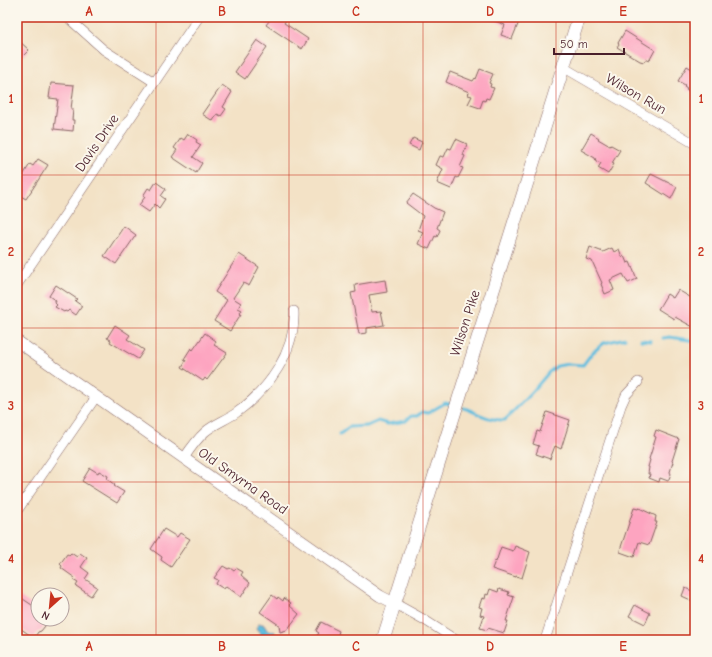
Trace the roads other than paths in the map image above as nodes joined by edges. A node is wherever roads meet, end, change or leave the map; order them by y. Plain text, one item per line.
1 (67, 17) edge
2 (199, 17) edge
3 (579, 17) edge
4 (562, 67) junction
5 (154, 82) junction
6 (695, 144) edge
7 (17, 285) edge
8 (294, 311) dead end
9 (17, 341) edge
10 (638, 382) dead end
11 (96, 397) junction
12 (184, 458) junction
13 (17, 511) edge
14 (394, 603) junction
15 (383, 640) edge
16 (456, 640) edge
17 (546, 640) edge

1 - 5 street
2 - 5 street, Davis Drive
3 - 4 main road, Wilson Pike
4 - 6 street, Wilson Run
4 - 14 main road, Wilson Pike
5 - 7 street, Davis Drive
8 - 12 street
9 - 11 street, Old Smyrna Road
10 - 17 street
11 - 12 street, Old Smyrna Road
11 - 13 street
12 - 14 street, Old Smyrna Road
14 - 15 main road, Wilson Pike
14 - 16 street, Old Smyrna Road

